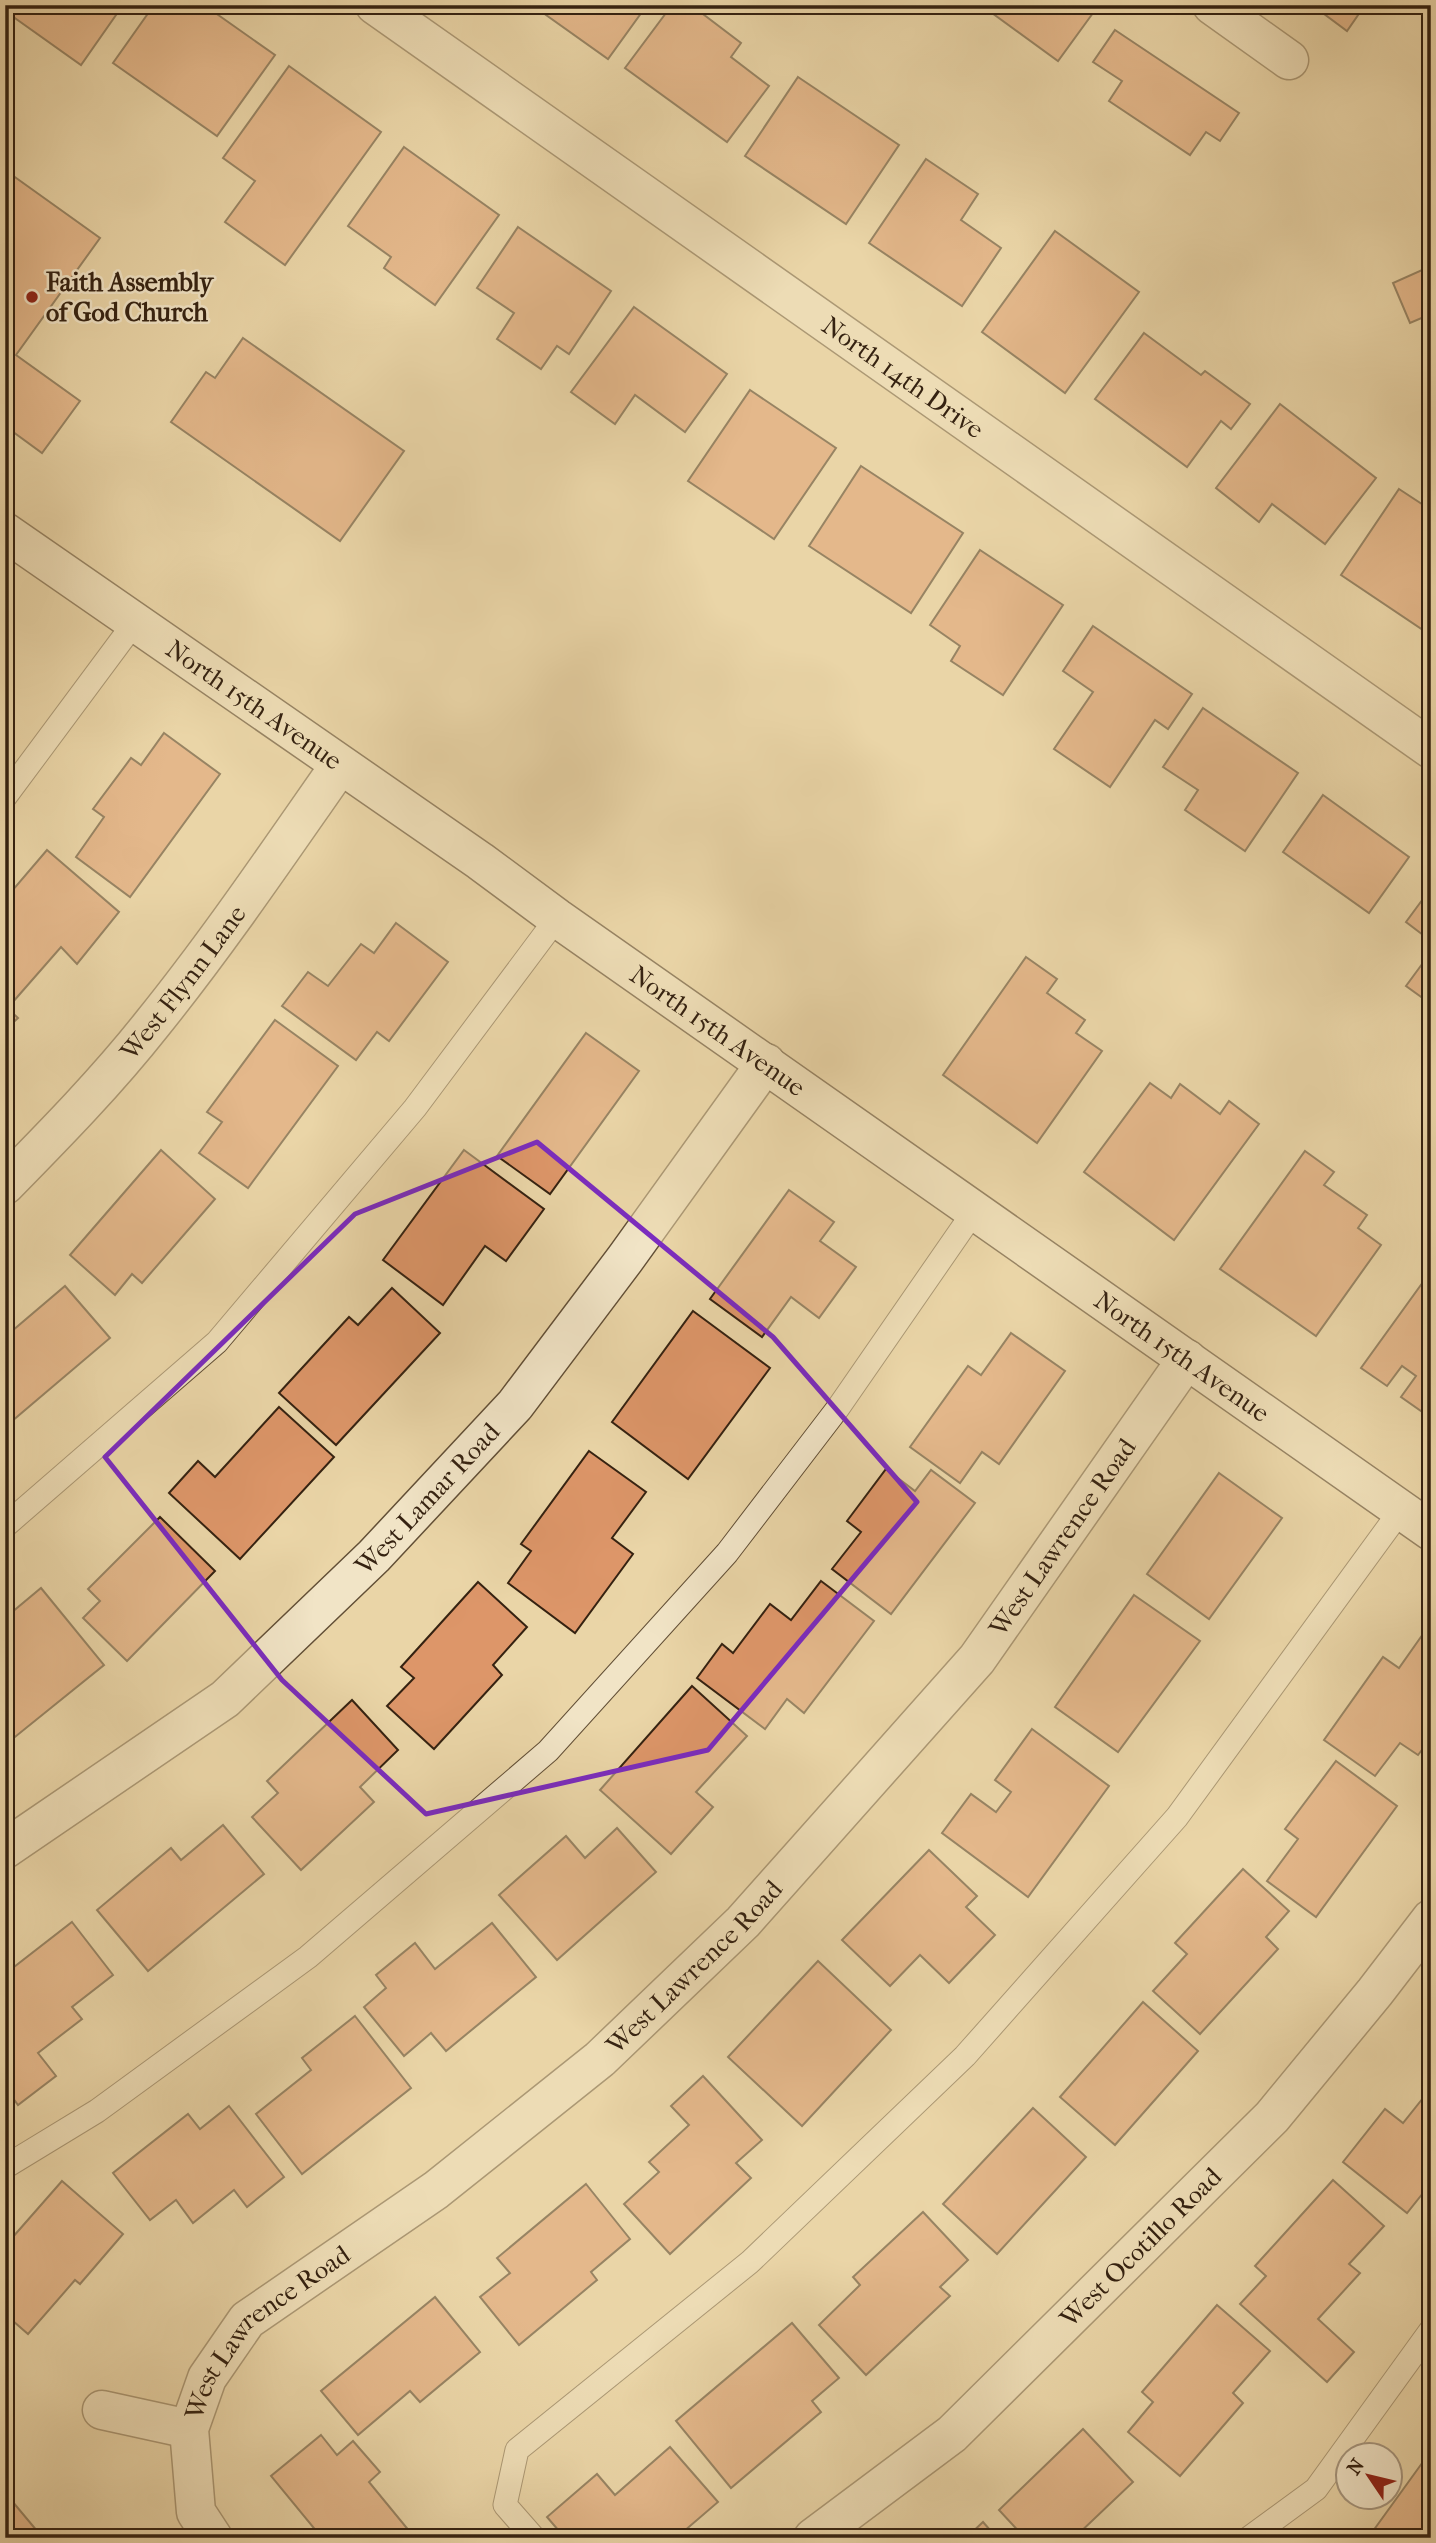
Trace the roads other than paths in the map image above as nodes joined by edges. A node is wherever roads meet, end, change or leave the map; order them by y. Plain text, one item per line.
1 (375, 5) edge
2 (1212, 5) edge
3 (1289, 60) dead end
4 (5, 532) edge
5 (135, 622) junction
6 (1430, 748) edge
7 (340, 765) junction
8 (5, 797) edge
9 (557, 918) junction
10 (766, 1063) junction
11 (5, 1185) edge
12 (975, 1210) junction
13 (1187, 1359) junction
14 (1416, 1520) edge
15 (5, 1526) edge
16 (5, 1849) edge
17 (1431, 1919) edge
18 (5, 2167) edge
19 (1431, 2330) edge
20 (102, 2410) dead end
21 (189, 2429) junction
22 (213, 2538) edge
23 (534, 2538) edge
24 (813, 2538) edge
25 (1249, 2538) edge

1 - 6 street, North 14th Drive
2 - 3 street
4 - 5 street, North 15th Avenue
5 - 7 street, North 15th Avenue
5 - 8 lane
7 - 9 street, North 15th Avenue
7 - 11 street, West Flynn Lane
9 - 10 street, North 15th Avenue
9 - 15 lane
10 - 12 street, North 15th Avenue
10 - 16 street, West Lamar Road
12 - 13 street, North 15th Avenue
12 - 18 lane
13 - 14 street, North 15th Avenue
13 - 21 street, West Lawrence Road
14 - 23 lane
17 - 24 street, West Ocotillo Road
19 - 25 lane
20 - 21 street, West Lawrence Road
21 - 22 street

